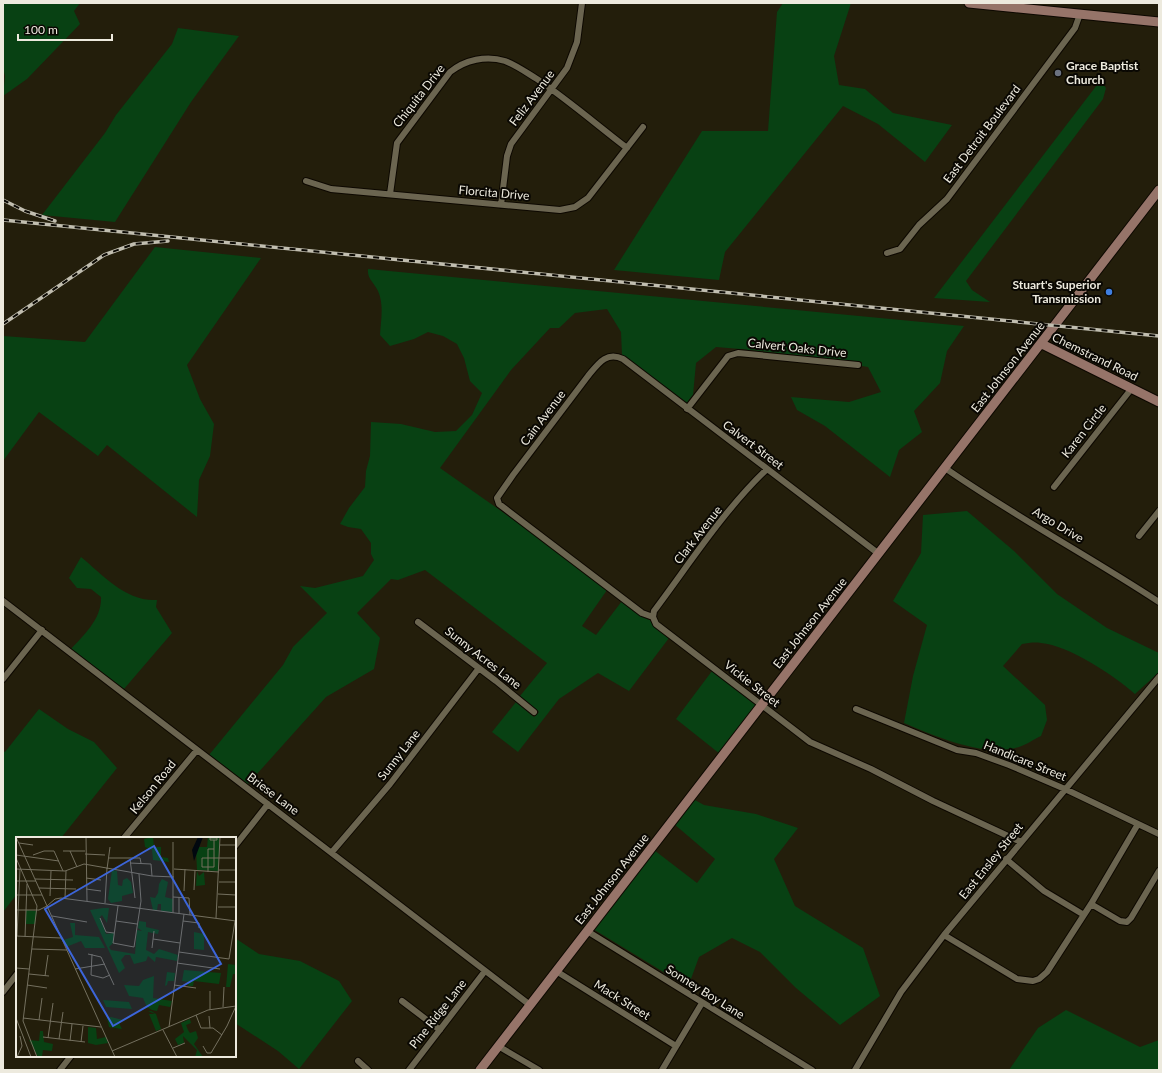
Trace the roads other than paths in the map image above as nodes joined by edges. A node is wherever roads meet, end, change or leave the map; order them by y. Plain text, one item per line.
1 (582, 3) edge
2 (969, 3) edge
3 (1080, 14) junction
4 (1159, 22) edge
5 (552, 90) junction
6 (643, 127) dead end
7 (626, 148) junction
8 (306, 181) dead end
9 (390, 194) junction
10 (1158, 194) edge
11 (501, 205) junction
12 (887, 252) dead end
13 (1042, 344) junction
14 (614, 356) joint
15 (858, 365) dead end
16 (1132, 388) junction
17 (1159, 402) edge
18 (687, 409) junction
19 (945, 468) junction
20 (767, 469) junction
21 (1054, 487) dead end
22 (498, 501) joint
23 (1159, 511) edge
24 (1140, 536) dead end
25 (878, 554) junction
26 (3, 600) edge
27 (1159, 602) edge
28 (653, 617) junction
29 (418, 622) dead end
30 (42, 630) junction
31 (480, 668) junction
32 (1159, 677) edge
33 (3, 679) edge
34 (762, 705) junction
35 (856, 709) dead end
36 (534, 712) dead end
37 (197, 750) junction
38 (1065, 789) junction
39 (268, 804) junction
40 (1138, 824) junction
41 (1159, 834) edge
42 (125, 837) edge
43 (1021, 842) junction
44 (236, 845) edge
45 (332, 852) junction
46 (1006, 859) junction
47 (1159, 871) edge
48 (1092, 904) junction
49 (1084, 915) junction
50 (587, 931) junction
51 (944, 935) junction
52 (485, 971) junction
53 (556, 971) junction
54 (16, 975) edge
55 (3, 992) edge
56 (402, 1001) dead end
57 (702, 1003) junction
58 (530, 1005) junction
59 (440, 1030) junction
60 (498, 1046) junction
61 (676, 1046) junction
62 (70, 1057) edge
63 (358, 1061) dead end
64 (60, 1070) edge
65 (368, 1070) edge
66 (409, 1070) edge
67 (480, 1070) edge
68 (539, 1070) edge
69 (662, 1070) edge
70 (812, 1070) edge
71 (855, 1070) edge

1 - 5 street, Feliz Avenue
2 - 3 main road
3 - 4 main road
3 - 12 street, East Detroit Boulevard
5 - 7 street, Chiquita Drive
5 - 9 street, Chiquita Drive
5 - 11 street, Feliz Avenue
6 - 7 street, Florcita Drive
7 - 11 street, Florcita Drive
8 - 9 street, Florcita Drive
9 - 11 street, Florcita Drive
10 - 13 main road, East Johnson Avenue
13 - 16 main road, Chemstrand Road
13 - 19 main road, East Johnson Avenue
14 - 18 street, Calvert Street
14 - 22 street, Cain Avenue
15 - 18 street, Calvert Oaks Drive
16 - 17 main road, Chemstrand Road
16 - 21 street, Karen Circle
18 - 20 street, Calvert Street
19 - 25 main road, East Johnson Avenue
19 - 27 street, Argo Drive
20 - 25 street, Calvert Street
20 - 28 street, Clark Avenue
22 - 28 street, Vickie Street
23 - 24 street
25 - 34 main road, East Johnson Avenue
26 - 30 street, Briese Lane
28 - 34 street, Vickie Street
29 - 31 street, Sunny Acres Lane
30 - 33 street
30 - 37 street, Briese Lane
31 - 36 street, Sunny Acres Lane
31 - 45 street, Sunny Lane
32 - 38 street, East Ensley Street
34 - 43 street, Vickie Street
34 - 50 main road, East Johnson Avenue
35 - 38 street, Handicare Street
37 - 39 street, Briese Lane
37 - 42 street, Kelson Road
38 - 40 street, Handicare Street
38 - 43 street, East Ensley Street
39 - 44 street
39 - 45 street, Briese Lane
40 - 41 street, Handicare Street
40 - 48 street
43 - 46 street, East Ensley Street
45 - 52 street, Briese Lane
46 - 49 street
46 - 51 street, East Ensley Street
47 - 48 street
48 - 49 street
49 - 51 street
50 - 53 main road, East Johnson Avenue
50 - 57 street, Sonney Boy Lane
51 - 71 street, East Ensley Street
52 - 58 street, Briese Lane
52 - 59 street, Pine Ridge Lane
53 - 58 main road, East Johnson Avenue
53 - 61 street, Mack Street
54 - 55 street
56 - 59 street
57 - 61 street
57 - 70 street, Sonney Boy Lane
58 - 60 main road, East Johnson Avenue
59 - 66 street, Pine Ridge Lane
60 - 67 main road, East Johnson Avenue
60 - 68 street
61 - 69 street
62 - 64 street
63 - 65 street

